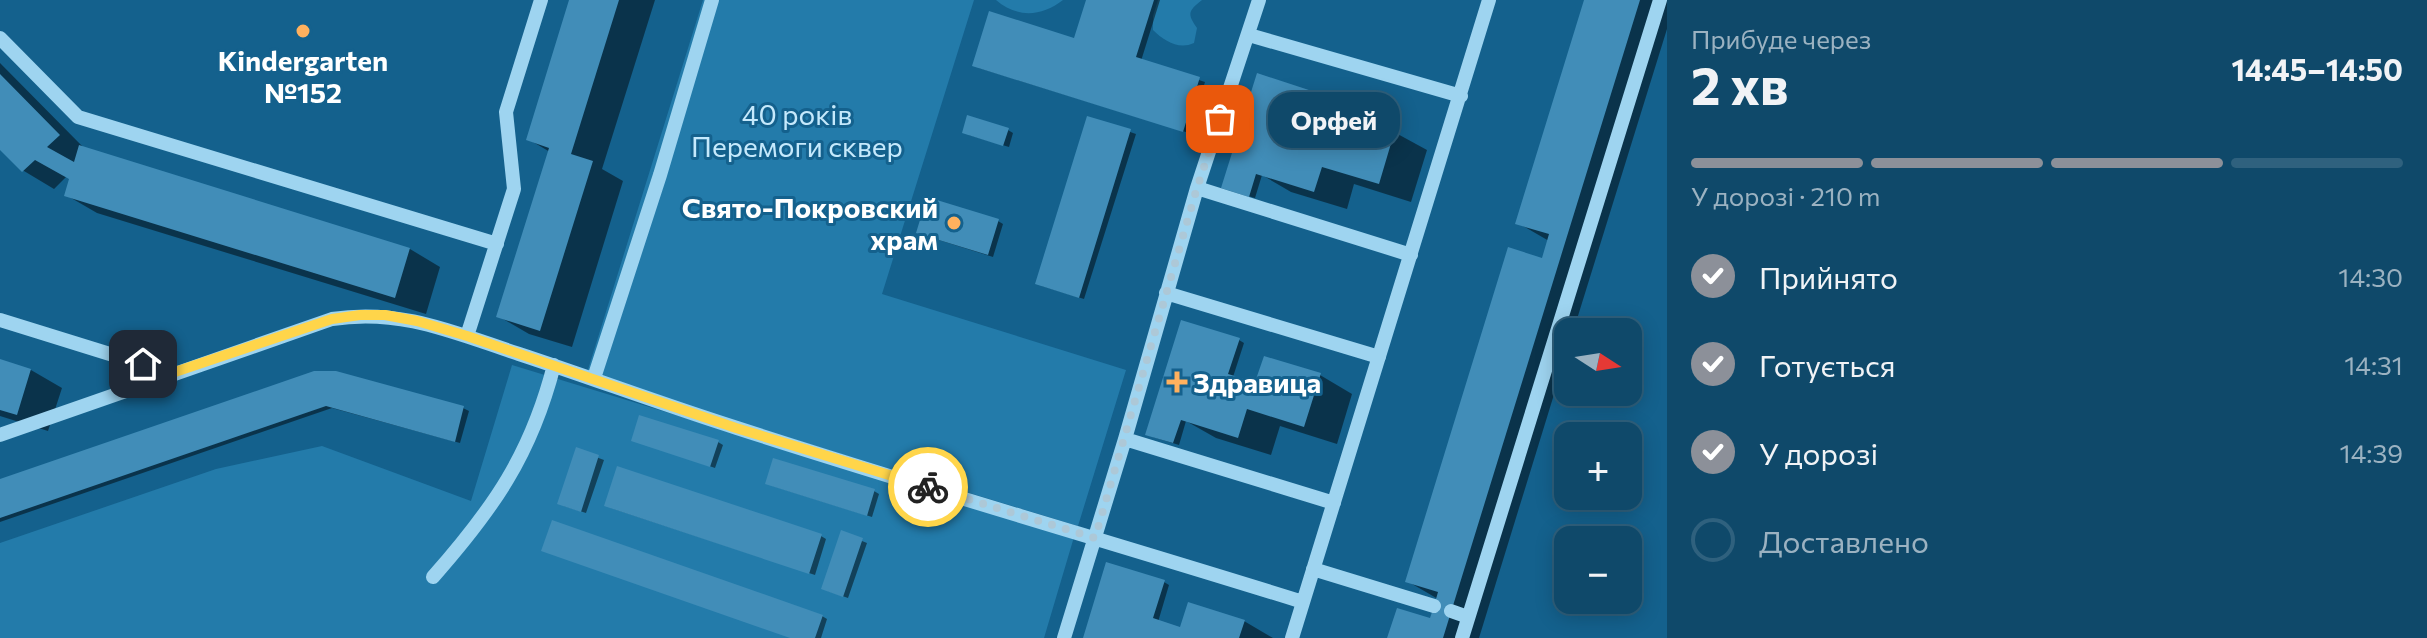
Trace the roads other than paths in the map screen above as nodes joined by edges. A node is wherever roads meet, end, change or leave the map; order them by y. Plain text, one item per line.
1 (541, 0) edge
2 (712, 0) edge
3 (1259, 0) edge
4 (1489, 0) edge
5 (1660, 0) edge
6 (1249, 35) junction
7 (0, 38) edge
8 (1461, 96) junction
9 (1197, 188) junction
10 (497, 244) junction
11 (1411, 255) junction
12 (1166, 293) junction
13 (0, 320) edge
14 (467, 336) junction
15 (1379, 357) junction
16 (554, 365) junction
17 (172, 373) junction
18 (594, 378) junction
19 (0, 435) edge
20 (1125, 439) junction
21 (1334, 503) junction
22 (1095, 538) junction
23 (1313, 569) junction
24 (433, 577) dead end
25 (1303, 602) junction
26 (1434, 606) dead end
27 (1451, 611) dead end
28 (1468, 617) junction
29 (1064, 638) edge
30 (1292, 638) edge
31 (1462, 638) edge

1 - 10 lane
2 - 18 lane
3 - 6 lane
4 - 8 lane
5 - 28 lane
6 - 8 lane
6 - 9 lane
7 - 10 lane
8 - 11 lane
9 - 11 lane
9 - 12 lane
10 - 14 lane
11 - 15 lane
12 - 15 lane
12 - 20 lane
13 - 17 lane
14 - 16 lane
14 - 17 lane
15 - 21 lane
16 - 18 lane
16 - 24 lane
17 - 19 lane
18 - 22 lane
20 - 21 lane
20 - 22 lane
21 - 23 lane
22 - 25 lane
22 - 29 lane
23 - 25 lane
23 - 26 lane
25 - 30 lane
27 - 28 lane
28 - 31 lane

